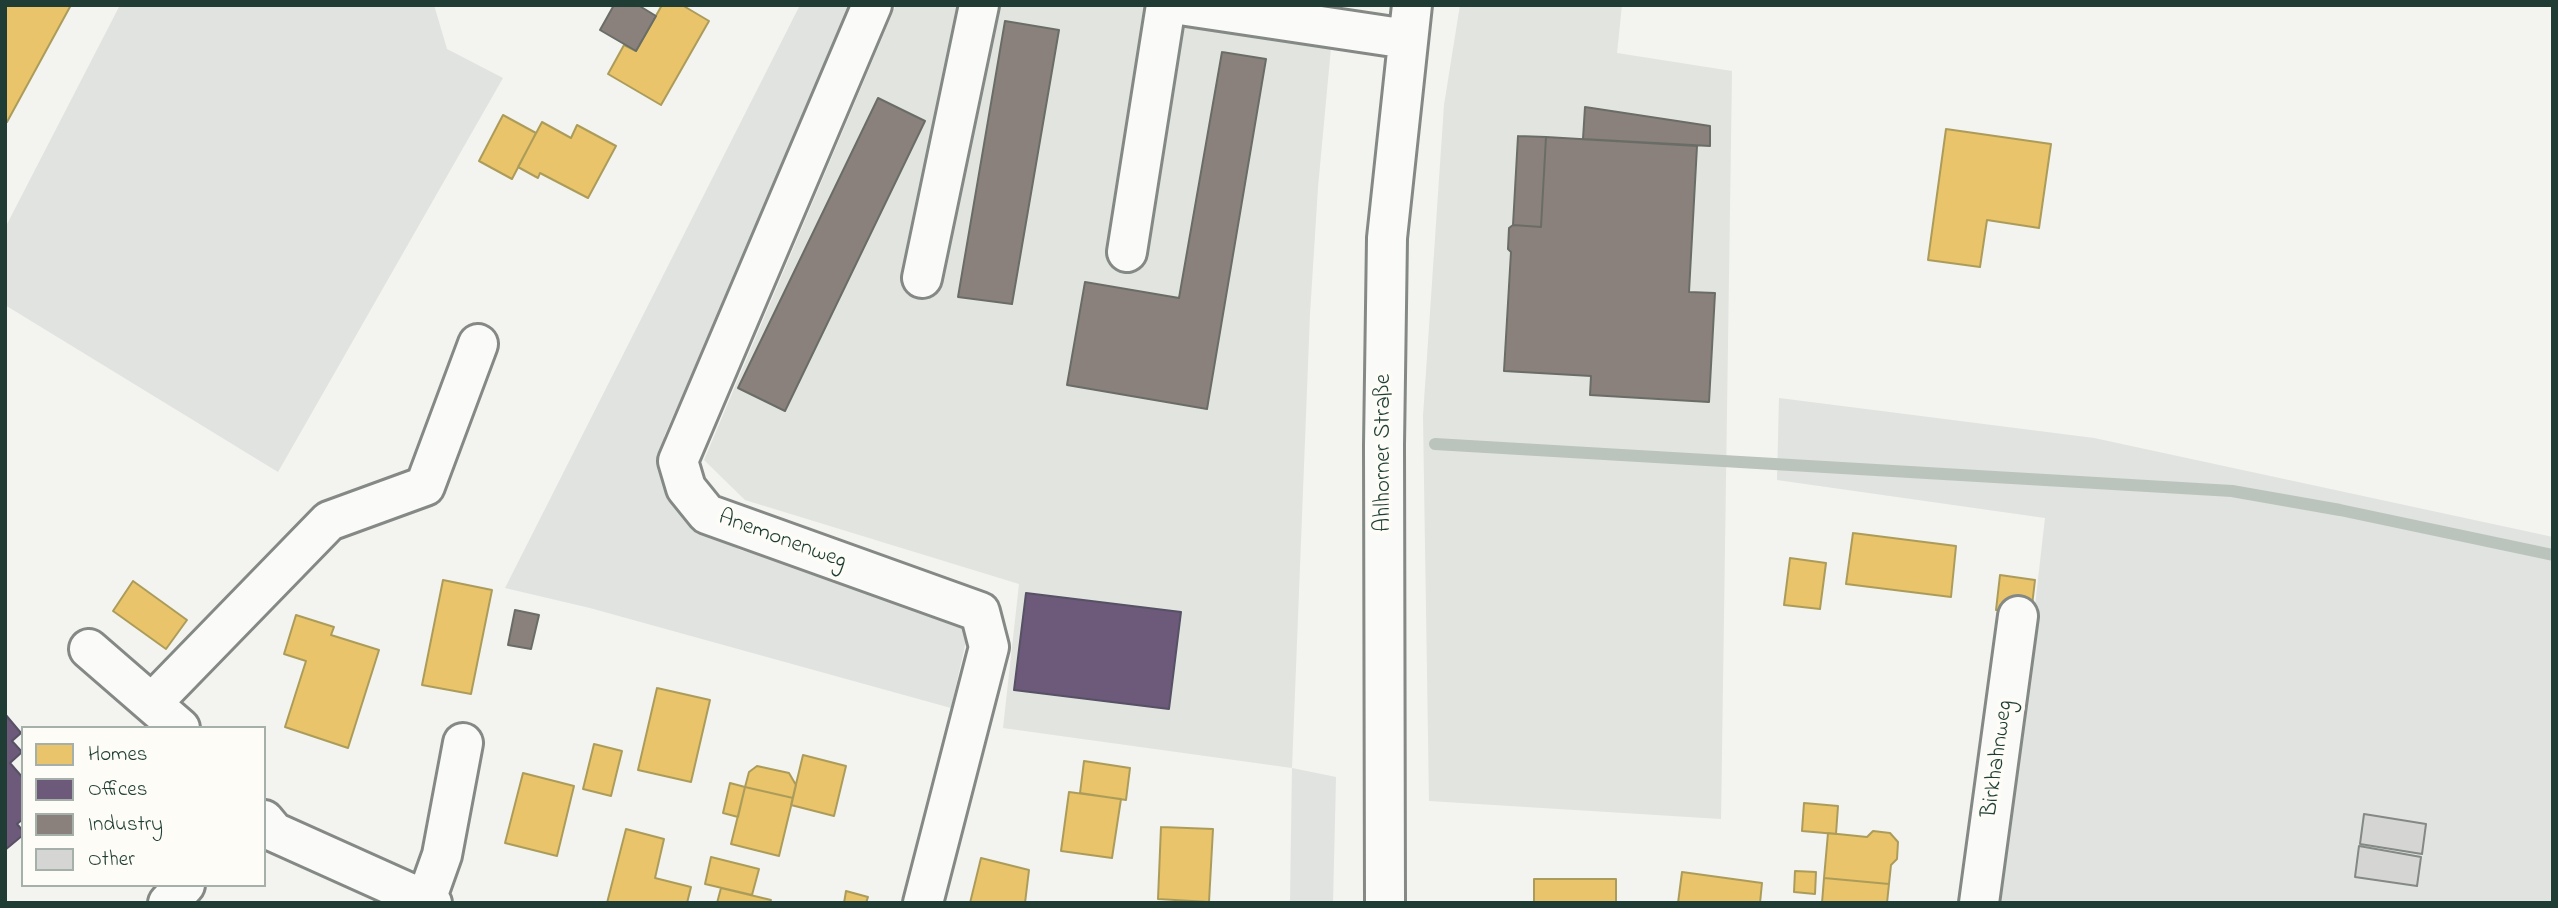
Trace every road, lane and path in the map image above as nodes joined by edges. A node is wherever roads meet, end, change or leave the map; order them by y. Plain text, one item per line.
1 (872, 5) edge
2 (979, 5) edge
3 (1166, 5) edge
4 (1180, 5) edge
5 (1409, 22) edge
6 (1127, 252) dead end
7 (922, 278) dead end
8 (478, 344) dead end
9 (2018, 616) dead end
10 (89, 649) dead end
11 (166, 715) edge
12 (463, 743) dead end
13 (268, 830) edge
14 (183, 887) edge
15 (429, 902) edge
16 (168, 903) edge
17 (923, 903) edge
18 (1385, 903) edge
19 (1979, 903) edge

1 - 17 street, Anemonenweg
2 - 7 street
3 - 6 street
4 - 5 street
5 - 18 street, Ahlhorner Straße
8 - 11 street
9 - 19 street, Birkhahnweg
10 - 11 street
12 - 15 street
13 - 15 street
14 - 16 street

